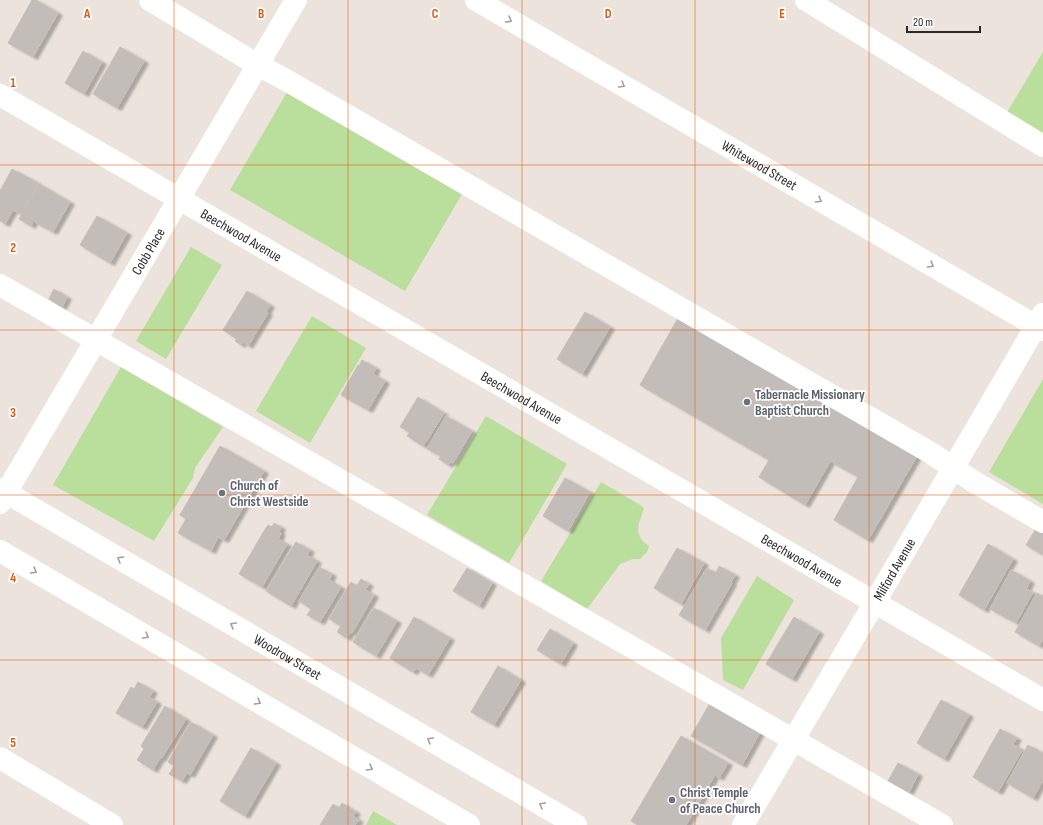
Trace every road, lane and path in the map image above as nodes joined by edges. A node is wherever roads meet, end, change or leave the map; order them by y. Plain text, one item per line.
1 (150, 0) edge
2 (296, 0) edge
3 (476, 0) edge
4 (806, 0) edge
5 (258, 65) junction
6 (0, 94) edge
7 (1043, 146) edge
8 (180, 198) junction
9 (0, 285) edge
10 (1041, 323) edge
11 (96, 340) junction
12 (953, 468) junction
13 (2, 495) edge
14 (1043, 522) edge
15 (0, 551) edge
16 (875, 602) junction
17 (1043, 700) edge
18 (794, 739) junction
19 (0, 758) edge
20 (112, 825) edge
21 (469, 825) edge
22 (576, 825) edge
23 (743, 825) edge
24 (942, 825) edge

1 - 5 street
2 - 5 street, Cobb Place
3 -> 10 street, Whitewood Street
4 - 7 street
5 - 8 street, Cobb Place
5 - 12 street
6 - 8 street, Beechwood Avenue
8 - 11 street, Cobb Place
8 - 16 street, Beechwood Avenue
9 - 11 street
10 - 12 street, Milford Avenue
11 - 13 street, Cobb Place
11 - 18 street
12 - 14 street
12 - 16 street, Milford Avenue
22 -> 13 street, Woodrow Street
15 -> 21 street
16 - 17 street, Beechwood Avenue
16 - 18 street, Milford Avenue
18 - 23 street, Milford Avenue
18 - 24 street
19 - 20 street

